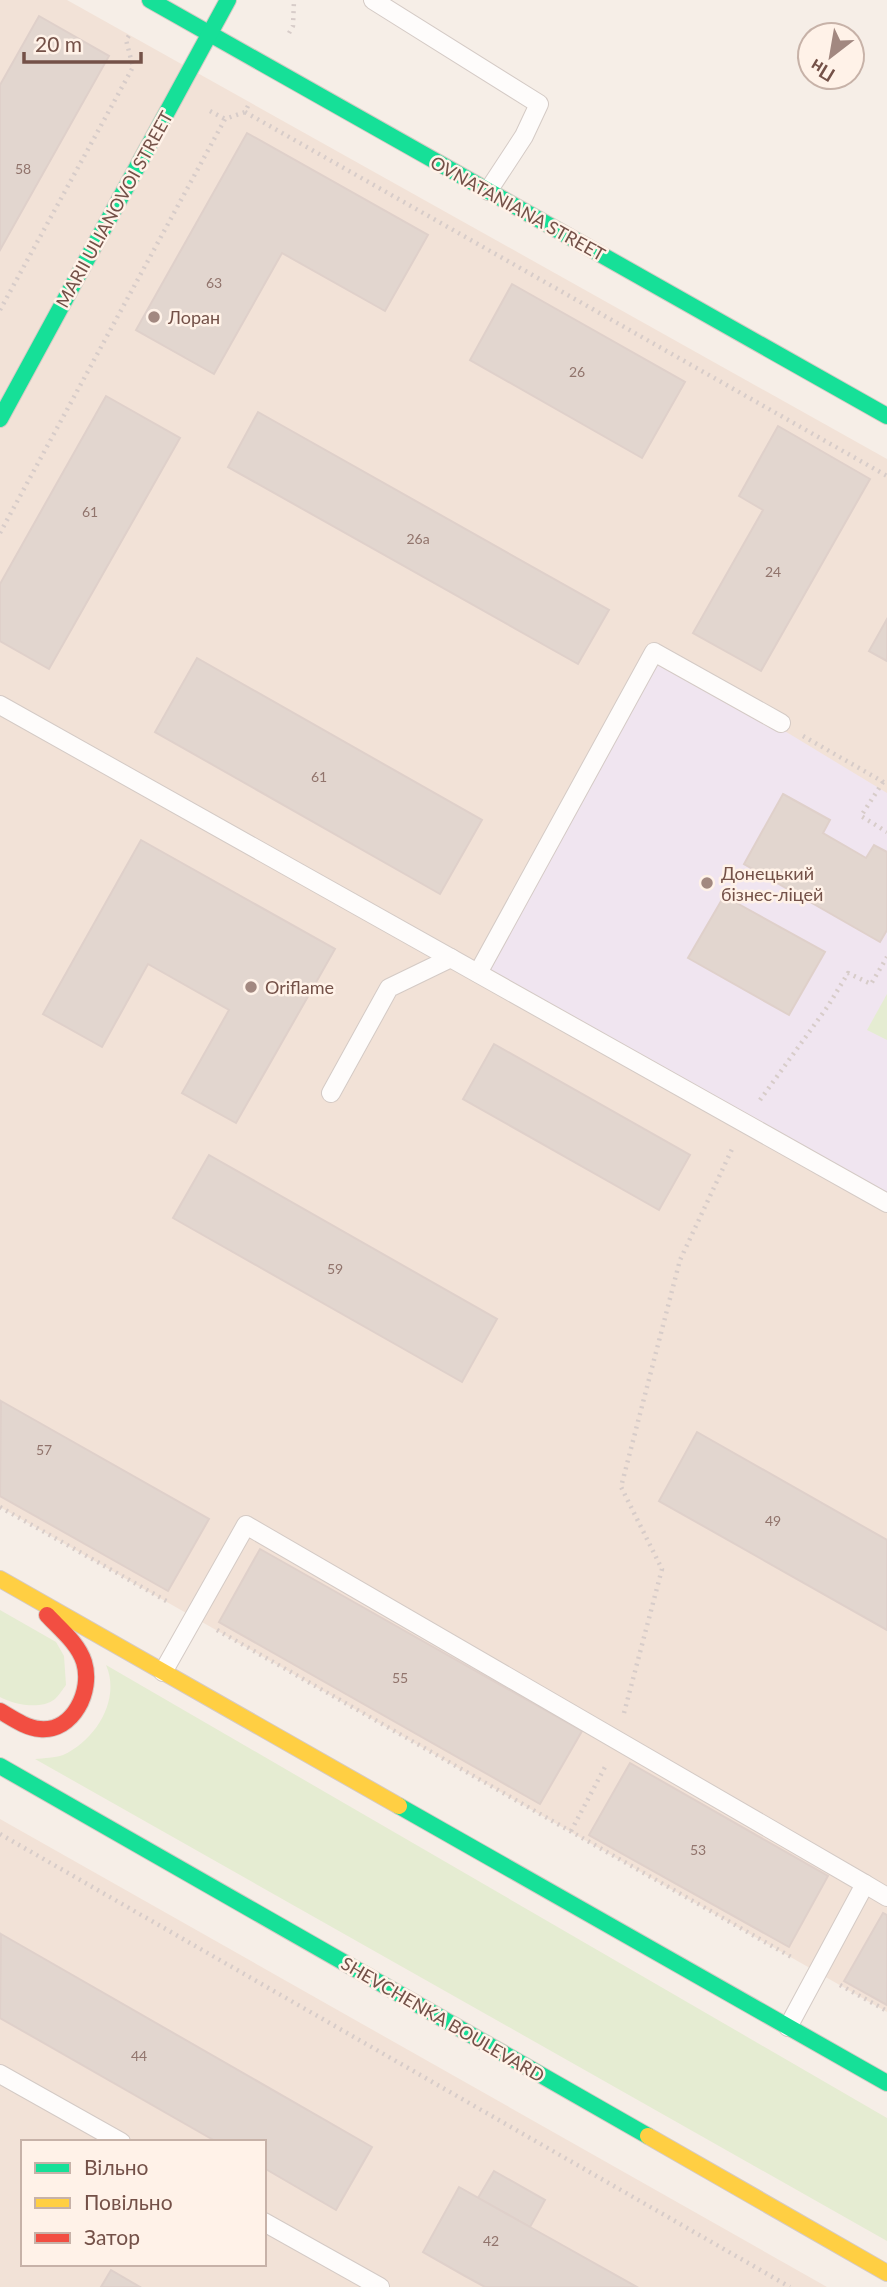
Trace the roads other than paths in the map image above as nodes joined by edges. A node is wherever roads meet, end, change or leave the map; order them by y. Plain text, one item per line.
1 (150, 0) edge
2 (228, 0) edge
3 (373, 0) edge
4 (210, 34) junction
5 (488, 191) junction
6 (887, 416) edge
7 (0, 419) edge
8 (0, 705) edge
9 (781, 723) road end
10 (451, 958) junction
11 (478, 973) junction
12 (331, 1093) dead end
13 (887, 1203) edge
14 (0, 1579) edge
15 (32, 1598) junction
16 (163, 1672) junction
17 (0, 1711) edge
18 (0, 1766) edge
19 (864, 1884) junction
20 (887, 1897) edge
21 (788, 2027) junction
22 (0, 2074) edge
23 (887, 2082) edge
24 (117, 2140) edge
25 (266, 2223) edge
26 (887, 2273) edge
27 (380, 2287) edge

1 - 4 main road, OVNATANIANA STREET
2 - 4 main road, MARII ULIANOVOI STREET
3 - 5 lane
4 - 5 main road, OVNATANIANA STREET
4 - 7 main road, MARII ULIANOVOI STREET
5 - 6 main road, OVNATANIANA STREET
8 - 10 lane
9 - 11 lane
10 - 11 lane
10 - 12 lane
11 - 13 lane
14 - 15 main road
15 - 16 main road
15 - 17 main road
16 - 19 lane
16 - 21 main road
18 - 26 main road, SHEVCHENKA BOULEVARD
19 - 20 lane
19 - 21 lane
21 - 23 main road
22 - 24 lane
25 - 27 lane

